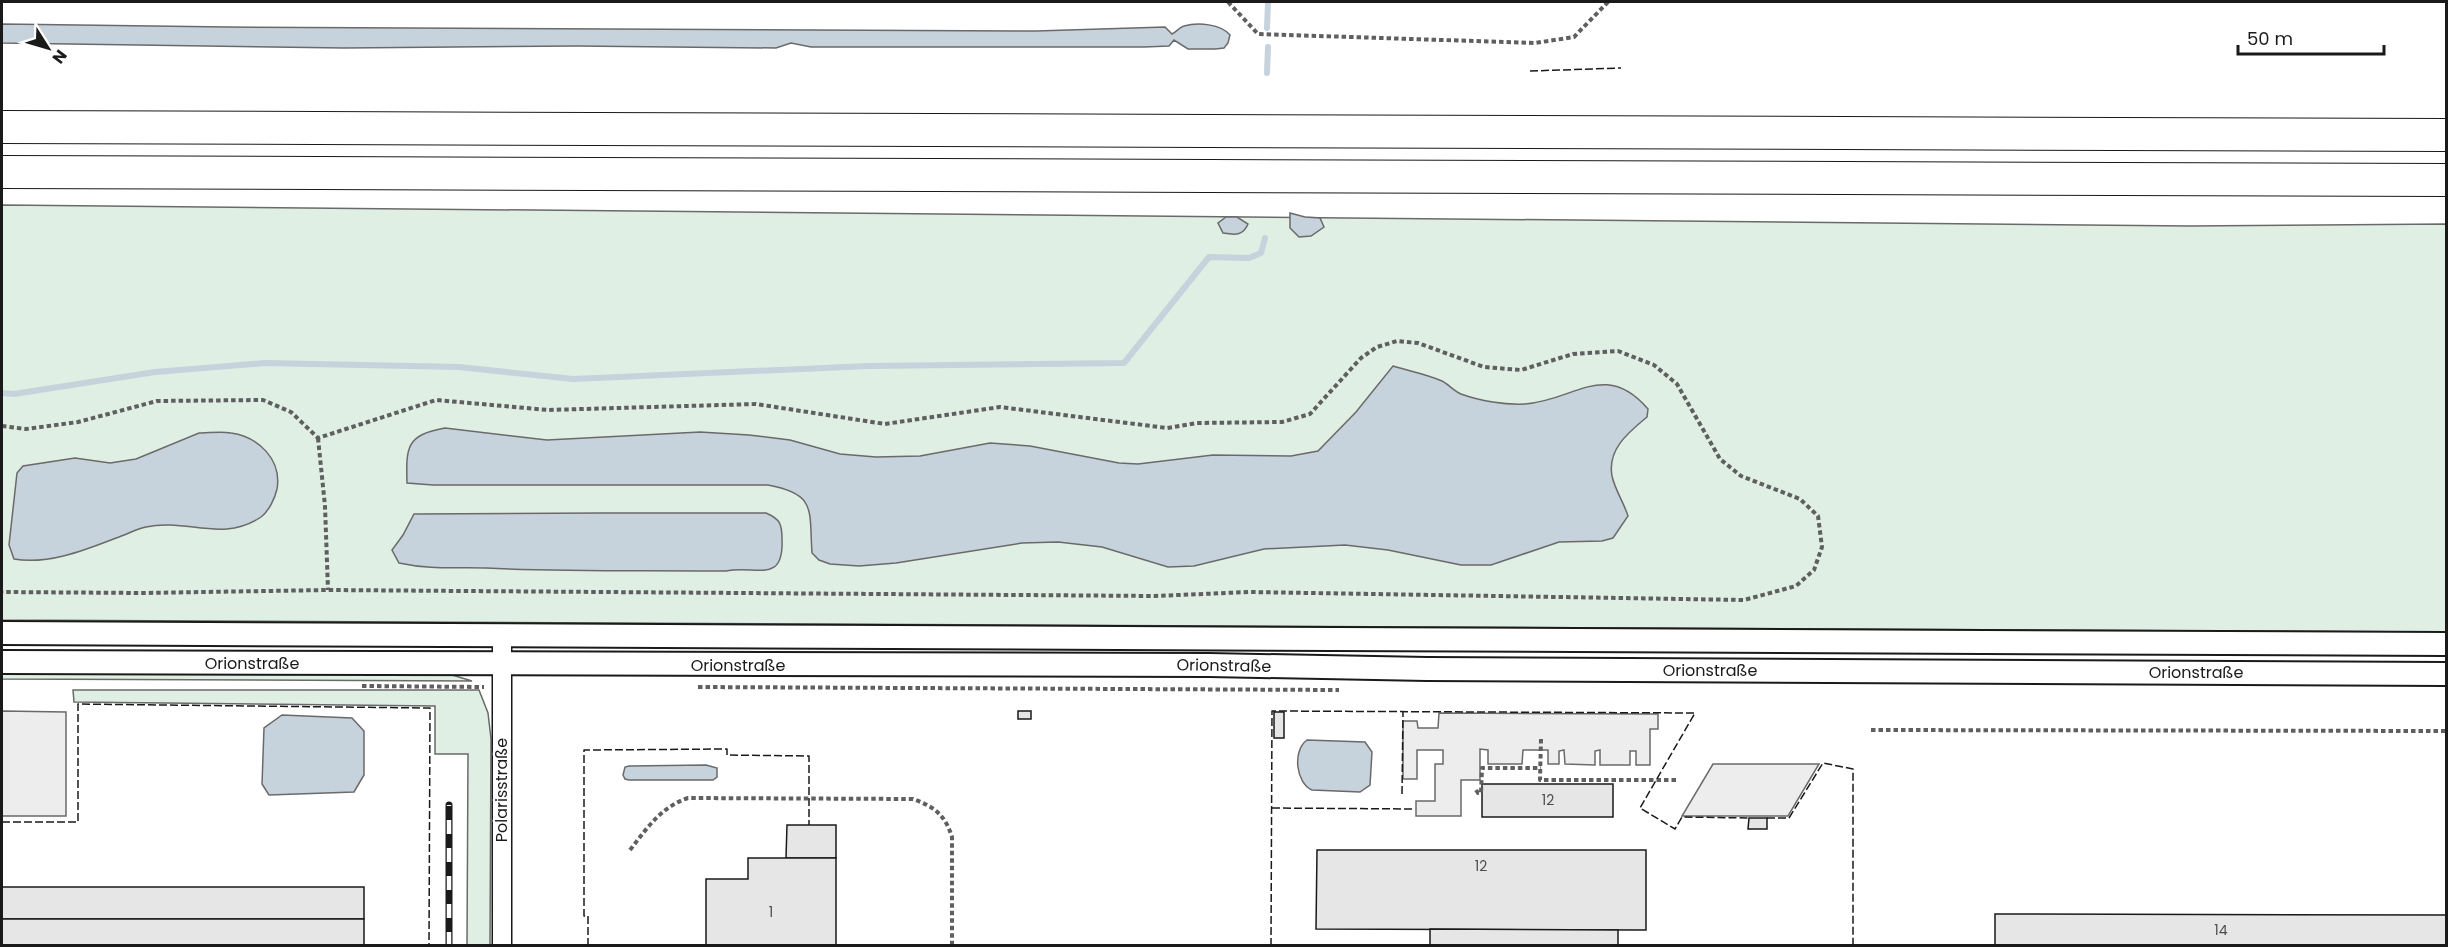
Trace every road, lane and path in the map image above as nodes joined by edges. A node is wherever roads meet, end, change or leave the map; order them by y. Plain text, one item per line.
1 (1228, 2) edge
2 (1608, 2) edge
3 (2, 127) edge
4 (2446, 135) edge
5 (2, 172) edge
6 (2446, 180) edge
7 (2, 426) edge
8 (318, 438) junction
9 (328, 590) junction
10 (2, 592) edge
11 (2, 633) edge
12 (502, 635) junction
13 (2446, 644) edge
14 (2, 662) edge
15 (2446, 674) edge
16 (501, 676) junction
17 (358, 686) dead end
18 (696, 687) dead end
19 (1343, 690) dead end
20 (1870, 730) dead end
21 (2446, 731) edge
22 (1541, 739) dead end
23 (1540, 768) junction
24 (1678, 780) dead end
25 (1476, 790) dead end
26 (630, 850) dead end
27 (502, 945) edge
28 (952, 945) edge

1 - 2 path
3 - 4 highway
5 - 6 highway
7 - 8 path
8 - 9 path
8 - 9 path
9 - 10 path
11 - 12 street, Orionstraße
12 - 13 street, Orionstraße
12 - 16 street, Polarisstraße
14 - 16 street, Orionstraße
15 - 16 street, Orionstraße
16 - 17 path
16 - 27 street, Polarisstraße
18 - 19 path
20 - 21 path
22 - 23 path
23 - 24 path
23 - 25 path
26 - 28 path

